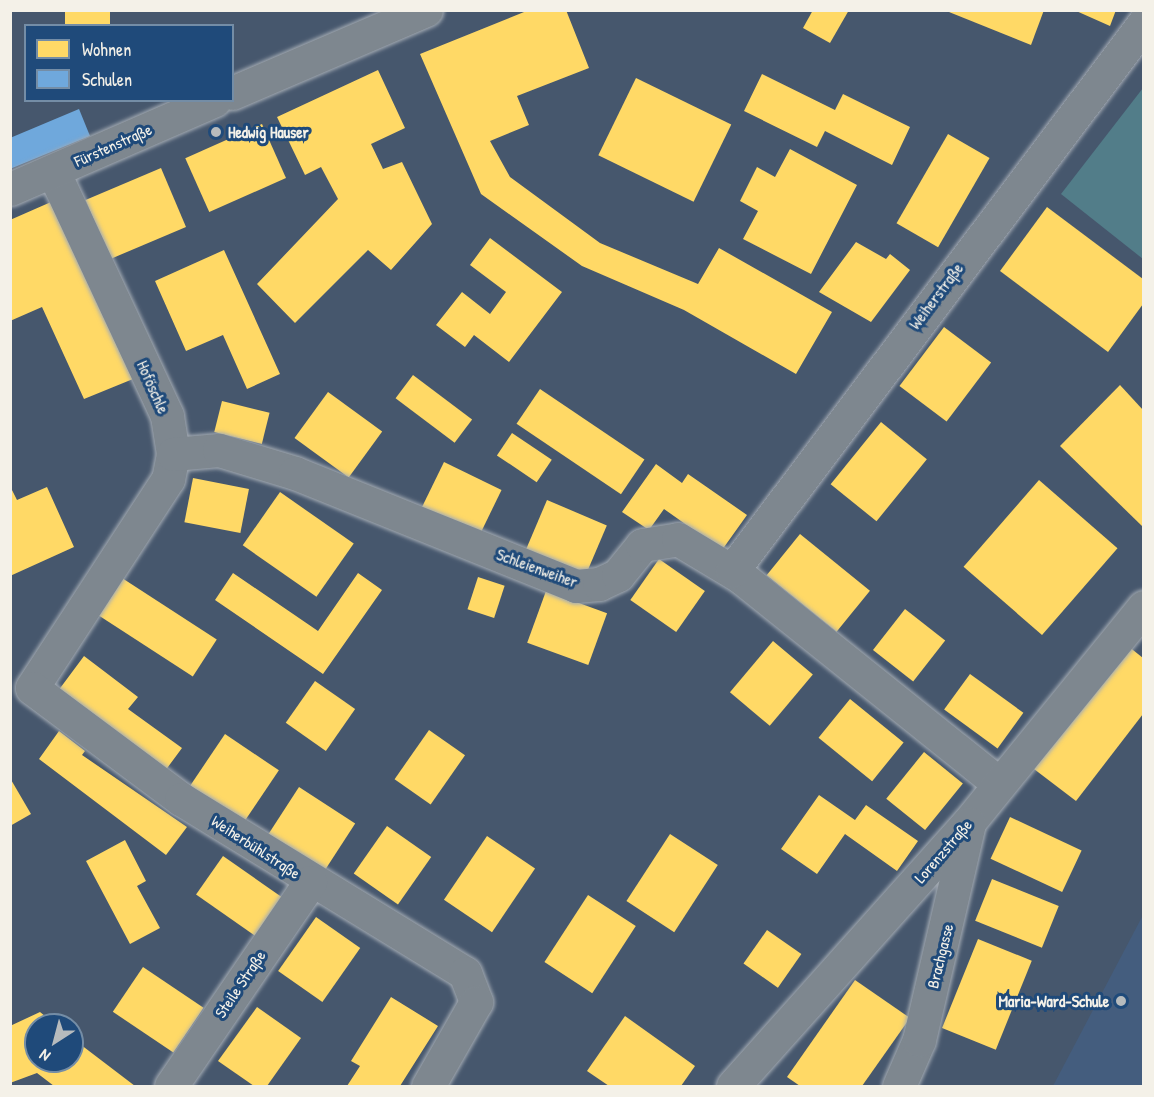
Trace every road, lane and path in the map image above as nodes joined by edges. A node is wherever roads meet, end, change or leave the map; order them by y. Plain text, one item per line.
1 (426, 10) edge
2 (1143, 23) edge
3 (234, 92) edge
4 (210, 102) edge
5 (53, 171) junction
6 (10, 189) edge
7 (173, 454) junction
8 (732, 571) junction
9 (1143, 608) edge
10 (32, 688) joint
11 (998, 783) junction
12 (969, 822) junction
13 (310, 882) junction
14 (171, 1086) edge
15 (428, 1086) edge
16 (733, 1086) edge
17 (899, 1086) edge

1 - 3 street
2 - 8 street, Weiherstraße
4 - 5 street, Fürstenstraße
5 - 6 street, Fürstenstraße
5 - 7 street, Hoföschle
7 - 8 street, Schleienweiher
7 - 10 street, Hoföschle
8 - 11 street, Schleienweiher
9 - 11 street, Lorenzstraße
10 - 13 street, Weiherbühlstraße
11 - 12 street, Lorenzstraße
12 - 16 street, Lorenzstraße
12 - 17 street, Brachgasse
13 - 14 street, Steile Straße
13 - 15 street, Weiherbühlstraße

